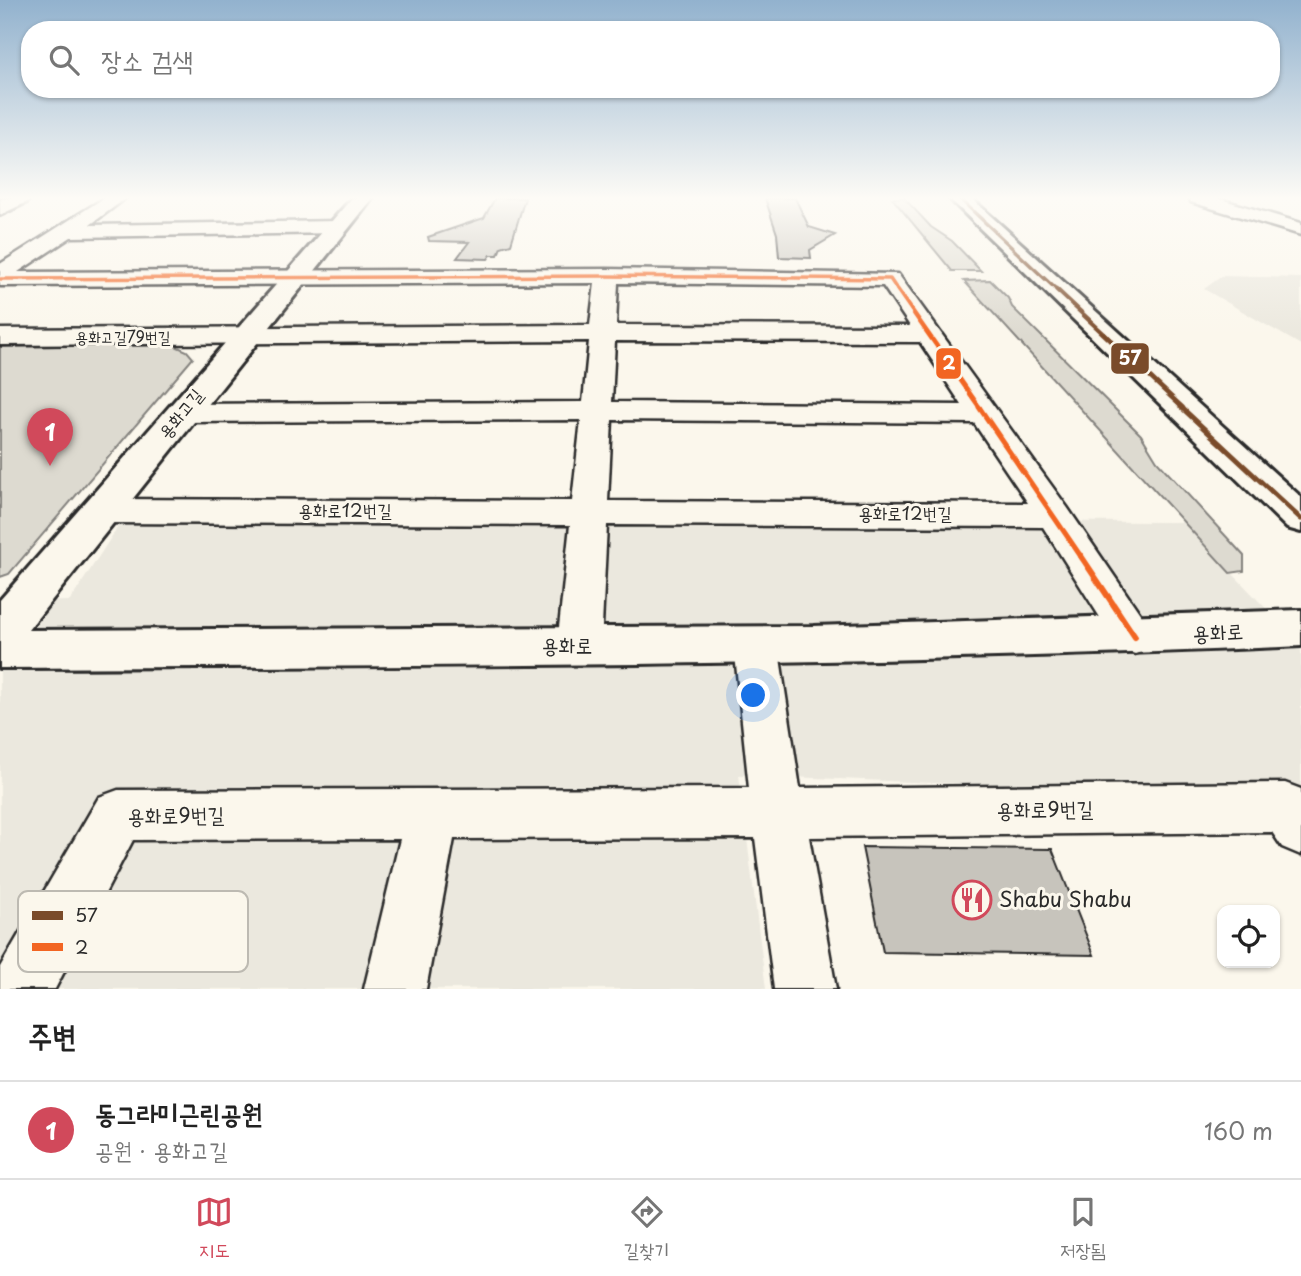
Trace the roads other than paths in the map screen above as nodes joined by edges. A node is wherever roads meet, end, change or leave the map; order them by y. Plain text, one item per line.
1 (46, 244) edge
2 (324, 244) edge
3 (1008, 244) edge
4 (0, 274) edge
5 (607, 276) junction
6 (296, 277) junction
7 (0, 279) edge
8 (602, 333) junction
9 (929, 334) junction
10 (246, 336) junction
11 (0, 337) edge
12 (596, 411) junction
13 (182, 413) junction
14 (985, 414) junction
15 (102, 511) junction
16 (588, 511) junction
17 (1054, 515) junction
18 (1301, 519) edge
19 (1301, 628) edge
20 (0, 632) edge
21 (1135, 637) junction
22 (756, 645) junction
23 (579, 646) junction
24 (0, 649) edge
25 (778, 813) junction
26 (432, 814) junction
27 (1301, 829) edge
28 (76, 891) edge
29 (31, 972) edge
30 (22, 989) edge
31 (394, 989) edge
32 (805, 989) edge

1 - 4 street
2 - 6 street, 용화고길
3 - 18 street
5 - 6 street
5 - 8 street
5 - 9 street
6 - 7 street
6 - 10 street, 용화고길
8 - 9 street
8 - 10 street
8 - 12 street
9 - 14 street
10 - 11 street, 용화고길79번길
10 - 13 street, 용화고길
12 - 13 street
12 - 14 street
12 - 16 street
13 - 15 street, 용화고길
14 - 17 street
15 - 16 street, 용화로12번길
15 - 20 street, 용화고길
16 - 17 street, 용화로12번길
16 - 23 street
17 - 21 street
19 - 21 street, 용화로
21 - 22 street, 용화로
22 - 23 street, 용화로
22 - 25 street
23 - 24 street, 용화로
25 - 26 street, 용화로9번길
25 - 27 street, 용화로9번길
25 - 32 street
26 - 28 street, 용화로9번길
26 - 31 street
29 - 30 street, 용화로9번길

